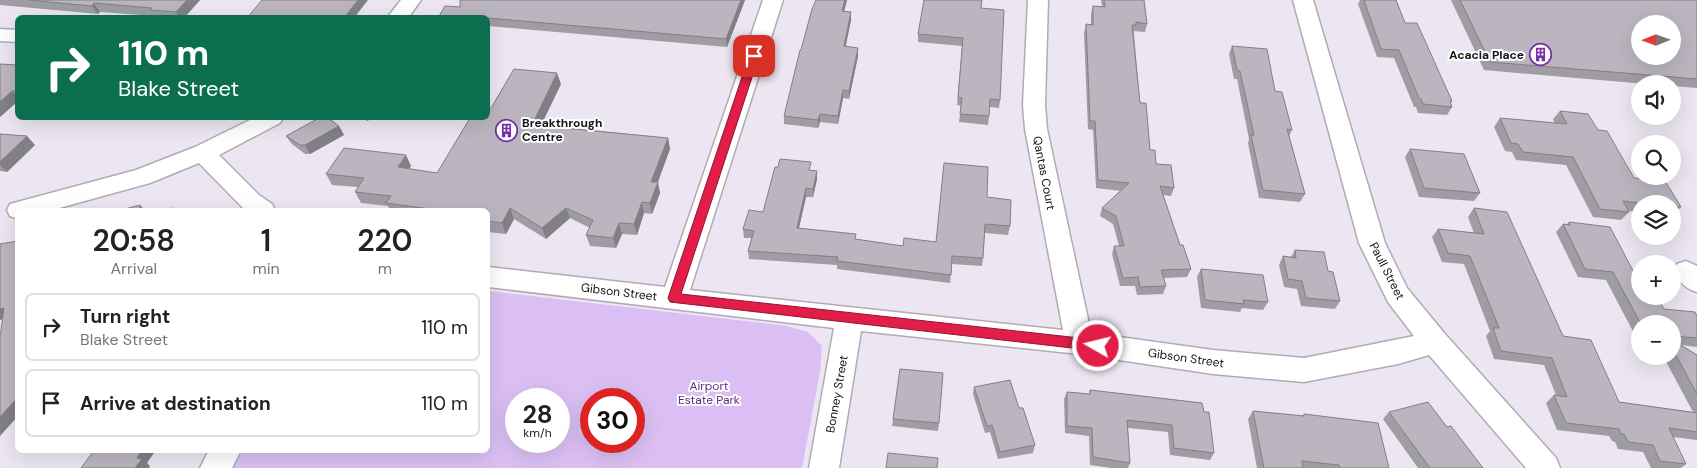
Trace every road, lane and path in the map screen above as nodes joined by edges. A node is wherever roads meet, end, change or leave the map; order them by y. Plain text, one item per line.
1 (410, 0) edge
2 (773, 0) edge
3 (1038, 0) edge
4 (1303, 0) edge
5 (399, 15) edge
6 (0, 35) edge
7 (15, 36) edge
8 (268, 120) edge
9 (203, 153) junction
10 (26, 208) edge
11 (261, 208) edge
12 (15, 211) edge
13 (0, 214) edge
14 (490, 277) edge
15 (674, 298) junction
16 (849, 319) junction
17 (1434, 342) junction
18 (1078, 343) junction
19 (224, 453) edge
20 (215, 468) edge
21 (824, 468) edge
22 (1545, 468) edge

1 - 5 street
2 - 15 street
3 - 18 street, Qantas Court
4 - 17 street, Paull Street
6 - 7 street
8 - 9 street
9 - 10 street
9 - 11 street
12 - 13 street
14 - 15 street, Gibson Street
15 - 16 street, Gibson Street
16 - 18 street, Gibson Street
16 - 21 street, Bonney Street
17 - 18 street, Gibson Street
17 - 22 street, Paull Street
19 - 20 street

